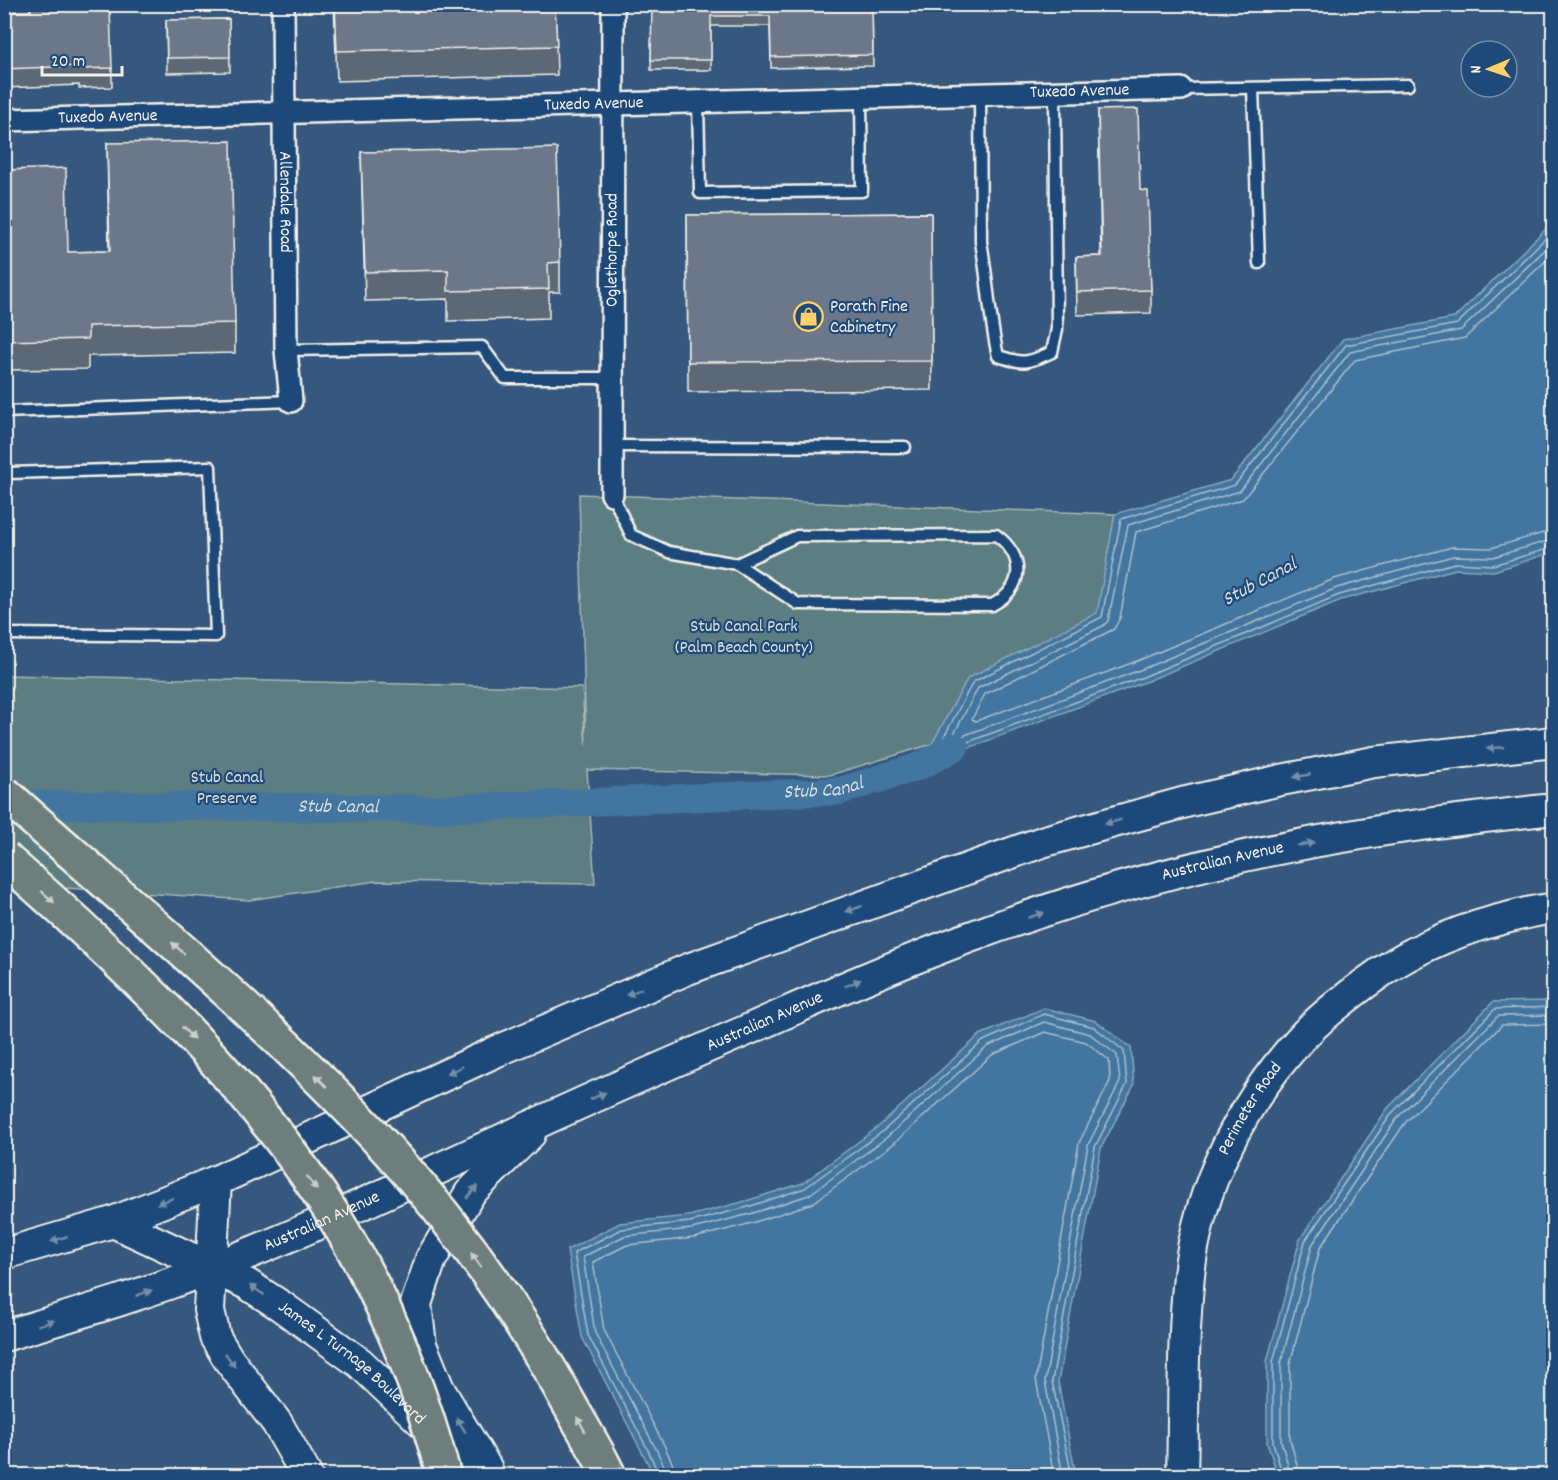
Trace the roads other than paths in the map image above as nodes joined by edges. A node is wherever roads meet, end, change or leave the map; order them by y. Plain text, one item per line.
1 (284, 4) edge
2 (613, 4) edge
3 (1408, 85) dead end
4 (1253, 88) junction
5 (1181, 89) joint
6 (1055, 93) junction
7 (980, 95) junction
8 (861, 98) junction
9 (698, 102) junction
10 (613, 104) junction
11 (284, 113) junction
12 (4, 120) edge
13 (1259, 263) dead end
14 (286, 350) junction
15 (612, 378) junction
16 (291, 400) joint
17 (4, 412) edge
18 (612, 446) junction
19 (905, 447) dead end
20 (4, 466) edge
21 (612, 494) joint
22 (738, 564) junction
23 (4, 634) edge
24 (1554, 742) edge
25 (4, 793) edge
26 (1554, 809) edge
27 (4, 858) edge
28 (1554, 909) edge
29 (545, 1120) junction
30 (216, 1181) junction
31 (113, 1222) junction
32 (4, 1254) edge
33 (213, 1268) junction
34 (4, 1336) edge
35 (307, 1476) edge
36 (444, 1476) edge
37 (479, 1476) edge
38 (491, 1476) edge
39 (609, 1476) edge
40 (1182, 1476) edge

1 - 11 street, Allendale Road
2 - 10 street, Oglethorpe Road
3 - 4 lane
4 - 5 lane
4 - 13 lane
5 - 6 street, Tuxedo Avenue
6 - 7 street, Tuxedo Avenue
6 - 7 lane
7 - 8 street, Tuxedo Avenue
8 - 9 street, Tuxedo Avenue
8 - 9 lane
9 - 10 street, Tuxedo Avenue
10 - 11 street, Tuxedo Avenue
10 - 15 street, Oglethorpe Road
11 - 12 street, Tuxedo Avenue
11 - 14 street, Allendale Road
14 - 15 lane
14 - 16 street, Allendale Road
15 - 18 street, Oglethorpe Road
16 - 17 lane
18 - 19 lane
18 - 21 street, Oglethorpe Road
20 - 23 lane
21 - 22 lane
22 - 22 lane
24 -> 30 main road
39 -> 25 highway, bridge
29 -> 26 main road, Australian Avenue
27 -> 36 highway, bridge
28 - 40 main road, Perimeter Road
29 - 33 main road, Australian Avenue
38 -> 29 main road
30 -> 31 main road
30 - 33 main road
31 -> 32 main road
31 - 33 main road, James L Turnage Boulevard
34 -> 33 main road, Australian Avenue
33 -> 35 main road
37 -> 33 main road, James L Turnage Boulevard

